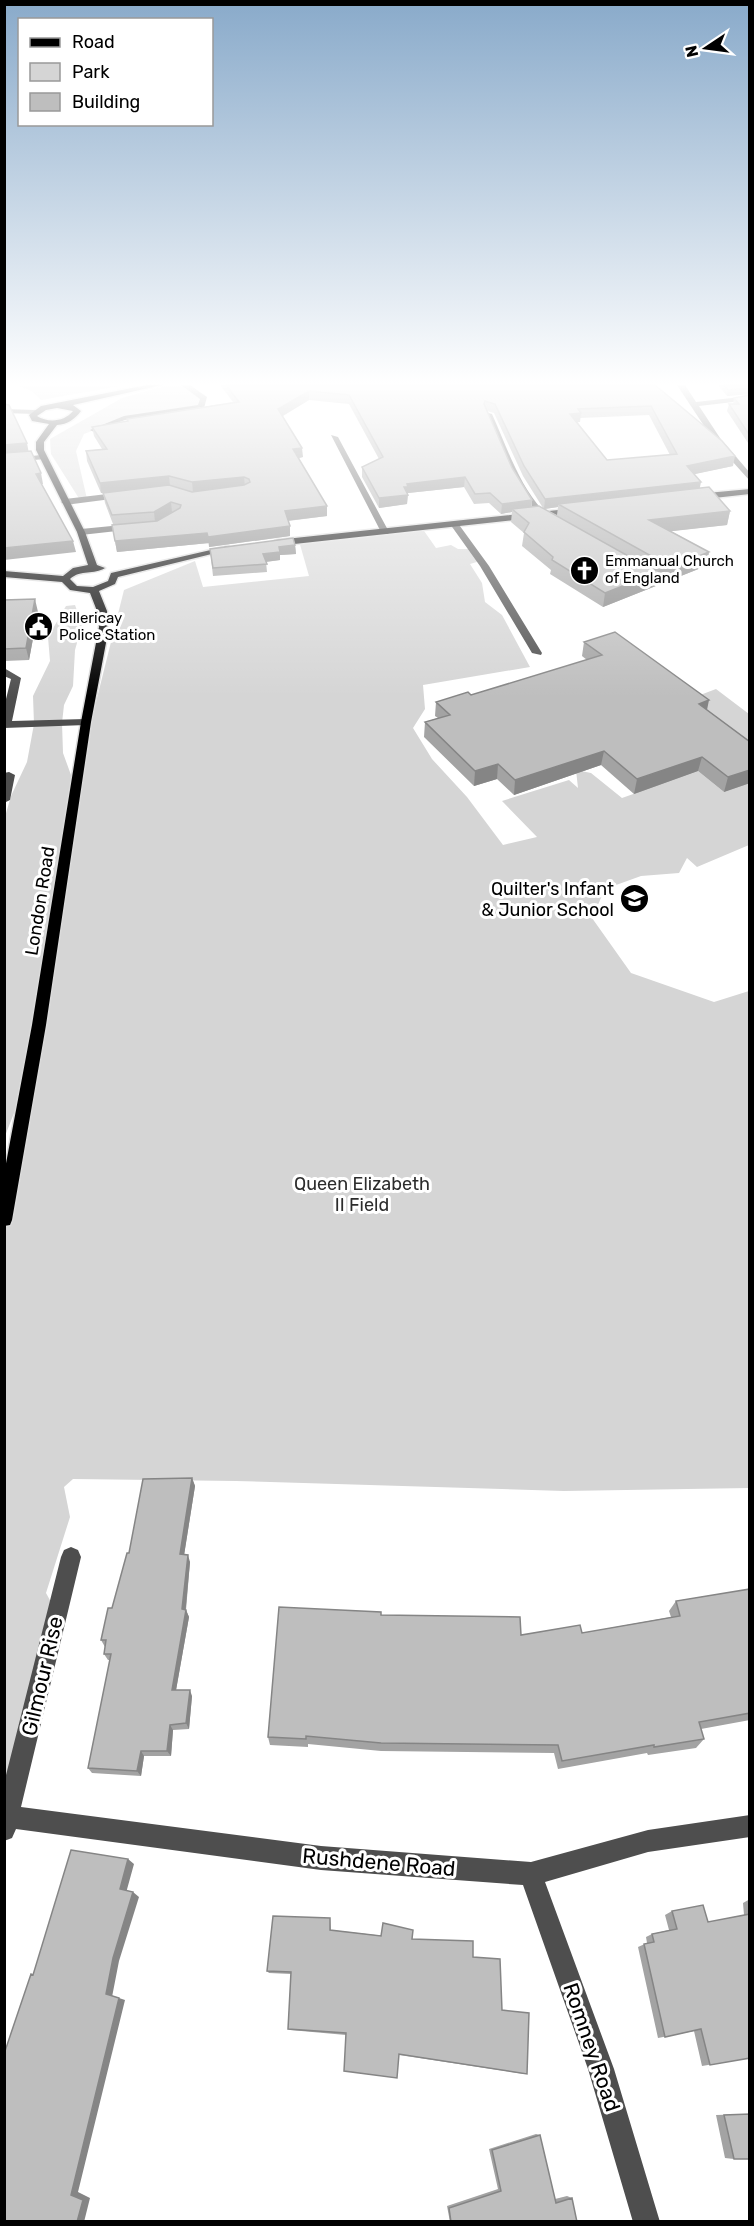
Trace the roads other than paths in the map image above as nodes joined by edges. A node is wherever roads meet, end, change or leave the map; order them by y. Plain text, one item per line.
1 (58, 489) edge
2 (362, 489) edge
3 (525, 489) edge
4 (750, 491) edge
5 (135, 494) edge
6 (682, 499) edge
7 (65, 502) junction
8 (582, 510) edge
9 (541, 515) junction
10 (453, 524) junction
11 (139, 527) edge
12 (562, 527) edge
13 (81, 532) junction
14 (385, 532) junction
15 (269, 544) edge
16 (239, 547) edge
17 (93, 567) junction
18 (4, 574) edge
19 (114, 574) junction
20 (65, 579) junction
21 (94, 590) junction
22 (537, 653) dead end
23 (4, 671) edge
24 (86, 722) junction
25 (5, 725) edge
26 (9, 776) dead end
27 (4, 801) edge
28 (4, 1220) edge
29 (71, 1557) dead end
30 (6, 1821) edge
31 (750, 1826) edge
32 (531, 1874) junction
33 (647, 2222) edge

1 - 7 main road
2 - 14 street
3 - 9 street
4 - 6 main road
5 - 7 street
7 - 13 main road
8 - 9 main road
9 - 10 main road
9 - 12 street
10 - 14 main road
10 - 22 street
11 - 13 street
13 - 17 main road
14 - 15 main road
16 - 19 main road
17 - 19 main road
17 - 20 main road
18 - 20 main road
19 - 21 main road
20 - 21 main road
21 - 24 main road, London Road
23 - 25 street
24 - 25 street
24 - 28 main road, London Road
26 - 27 street
29 - 30 street, Gilmour Rise
30 - 32 street, Rushdene Road
31 - 32 street, Rushdene Road
32 - 33 street, Romney Road

